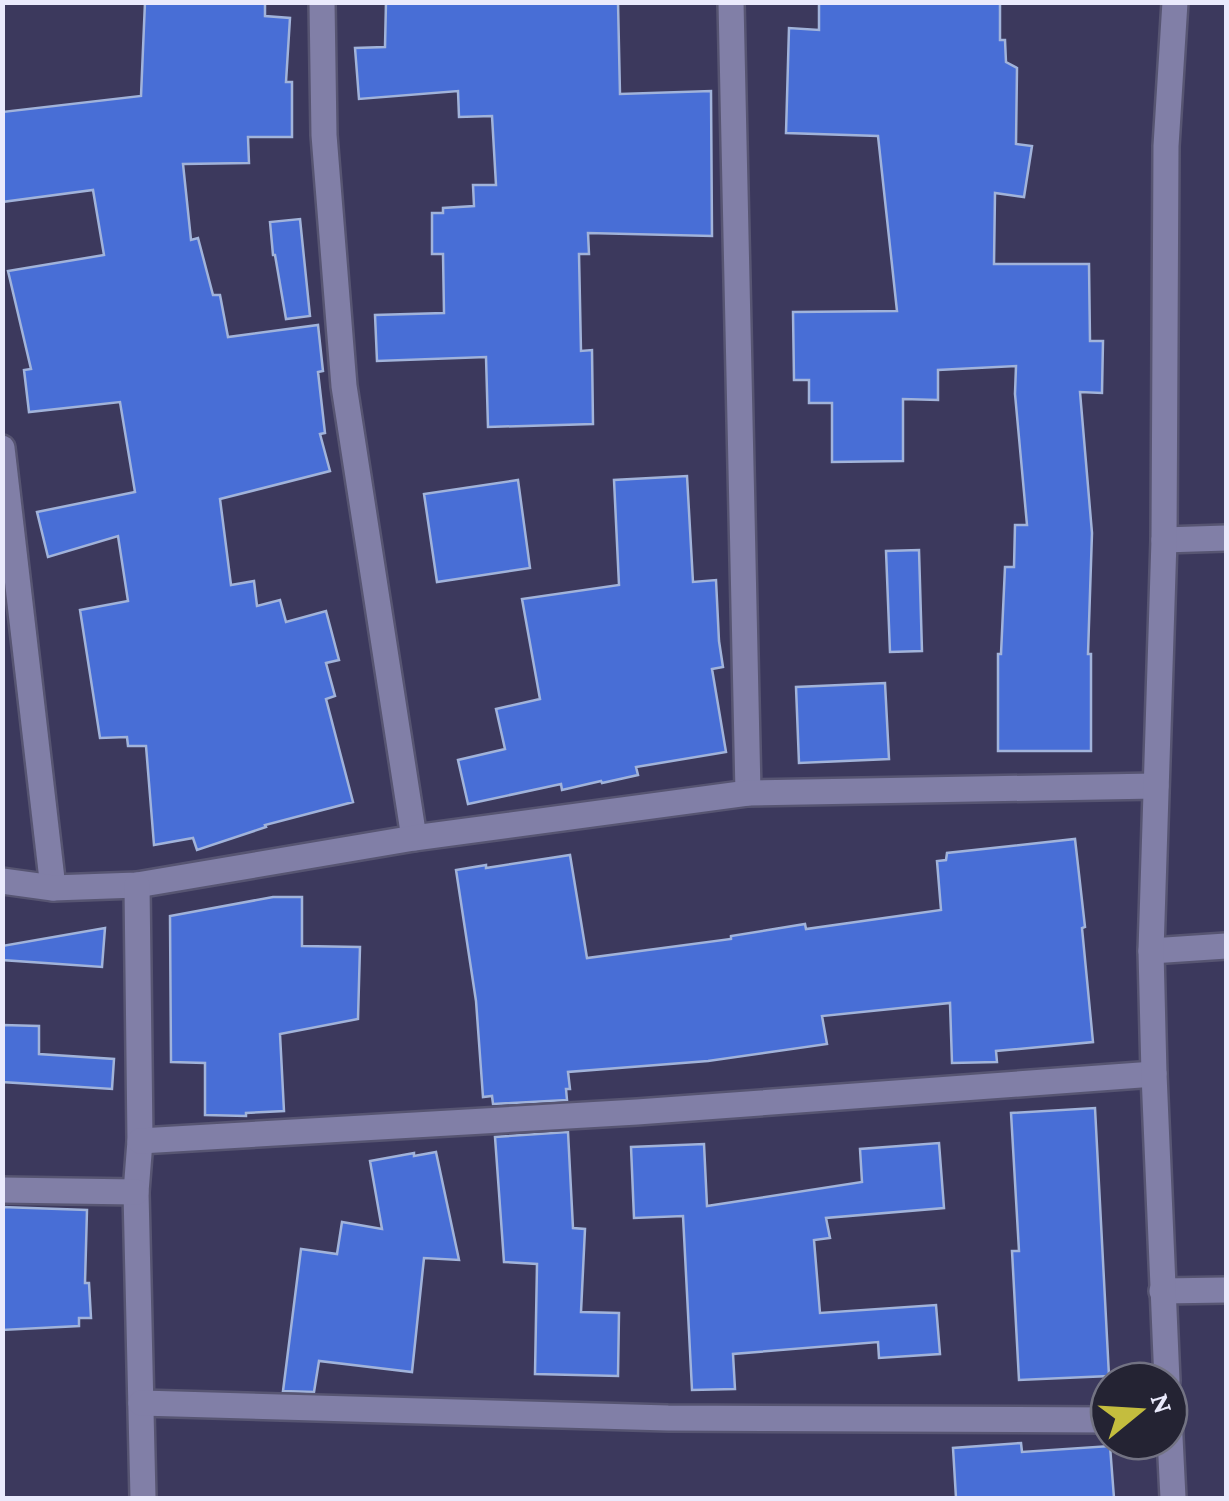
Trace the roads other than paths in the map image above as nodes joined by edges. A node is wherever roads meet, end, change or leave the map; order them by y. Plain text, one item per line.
1 (322, 2) edge
2 (731, 2) edge
3 (1174, 2) edge
4 (2, 448) edge
5 (1226, 538) edge
6 (1164, 540) junction
7 (8, 556) edge
8 (1156, 786) junction
9 (748, 793) junction
10 (414, 838) junction
11 (2, 881) edge
12 (137, 885) junction
13 (53, 888) junction
14 (1226, 946) edge
15 (1152, 951) junction
16 (1154, 1074) junction
17 (140, 1141) junction
18 (2, 1190) edge
19 (136, 1192) junction
20 (1226, 1290) edge
21 (1162, 1291) junction
22 (1166, 1361) edge
23 (141, 1404) junction
24 (1089, 1420) edge
25 (1172, 1461) edge
26 (144, 1498) edge
27 (1174, 1498) edge

1 - 10 street
2 - 9 street
3 - 6 street
4 - 7 street
5 - 6 street
6 - 8 street
7 - 13 street
8 - 9 street
8 - 15 street
9 - 10 street
10 - 12 street
11 - 13 street
12 - 13 street
12 - 17 street
14 - 15 street
15 - 16 street
16 - 17 street
16 - 21 street
17 - 19 street
18 - 19 street
19 - 23 street
20 - 21 street
21 - 22 street
23 - 24 street
23 - 26 street
25 - 27 street

